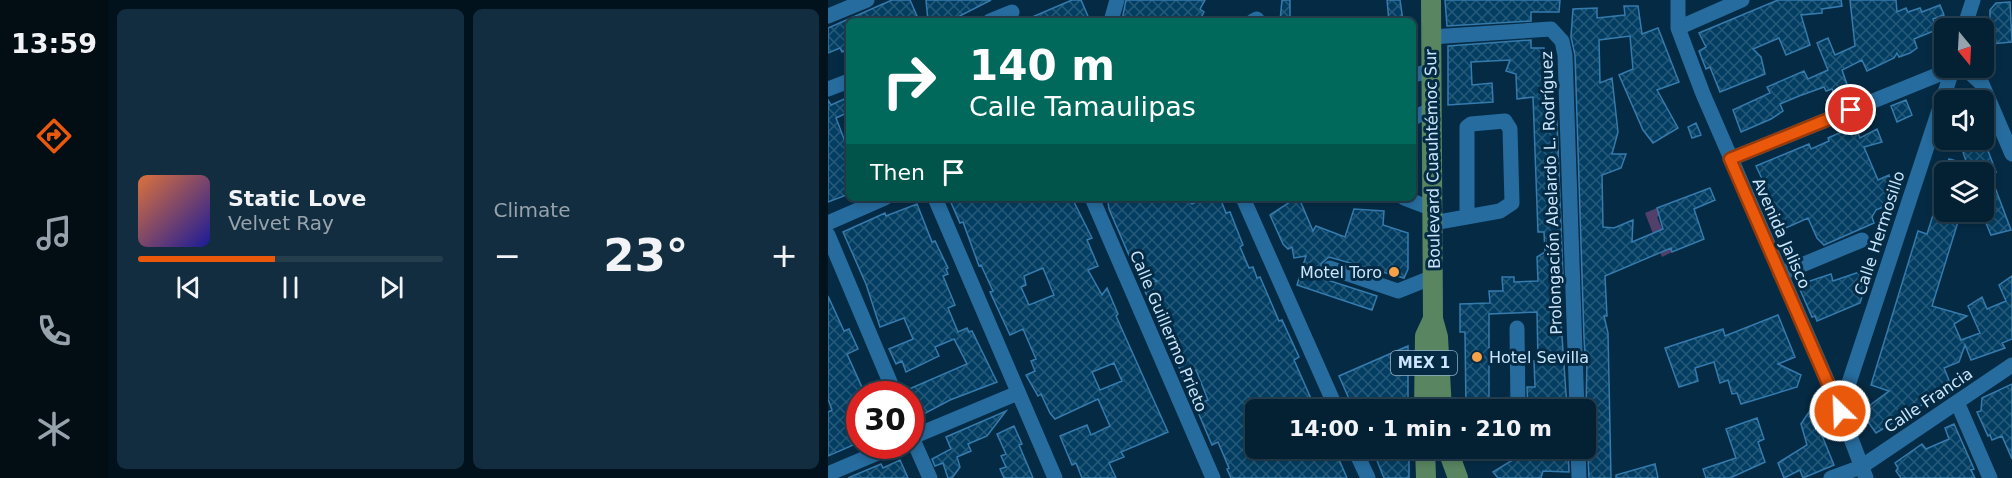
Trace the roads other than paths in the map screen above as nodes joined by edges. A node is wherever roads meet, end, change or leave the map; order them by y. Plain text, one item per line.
1 (867, 0) edge
2 (1117, 0) edge
3 (1431, 0) edge
4 (1678, 0) edge
5 (1742, 0) edge
6 (1973, 0) edge
7 (1012, 11) edge
8 (828, 16) edge
9 (997, 18) edge
10 (1112, 18) edge
11 (1967, 18) edge
12 (1678, 28) junction
13 (1431, 37) junction
14 (1422, 73) edge
15 (1934, 76) edge
16 (1950, 78) edge
17 (1976, 78) edge
18 (846, 82) edge
19 (828, 89) edge
20 (1432, 109) junction
21 (1416, 117) edge
22 (2012, 154) edge
23 (1730, 159) junction
24 (878, 201) edge
25 (936, 201) edge
26 (1093, 201) edge
27 (1244, 201) edge
28 (1409, 201) edge
29 (1433, 216) junction
30 (1467, 217) junction
31 (828, 223) edge
32 (828, 235) edge
33 (1862, 240) dead end
34 (1330, 268) dead end
35 (1780, 274) junction
36 (1433, 277) junction
37 (1433, 319) junction
38 (1517, 328) dead end
39 (2012, 365) edge
40 (890, 381) edge
41 (1018, 393) junction
42 (1332, 399) edge
43 (1424, 399) edge
44 (1441, 399) edge
45 (1518, 399) edge
46 (1577, 399) edge
47 (1957, 402) junction
48 (1840, 411) junction
49 (924, 431) edge
50 (863, 459) edge
51 (921, 459) edge
52 (1359, 459) edge
53 (1425, 459) edge
54 (1451, 459) edge
55 (1578, 459) edge
56 (1863, 472) edge
57 (828, 474) edge
58 (930, 478) edge
59 (1055, 478) edge
60 (1212, 478) edge
61 (1368, 478) edge
62 (1426, 478) edge
63 (1458, 478) edge
64 (1579, 478) edge
65 (1831, 478) edge
66 (1990, 478) edge

1 - 8 street
2 - 10 street
3 - 13 main road, Boulevard Cuauhtémoc Sur / MEX 1
4 - 12 street, Avenida Jalisco
5 - 12 street
6 - 11 street
7 - 9 street
12 - 23 street, Avenida Jalisco
13 - 14 main road, Boulevard Cuauhtémoc Sur / MEX 1
13 - 46 street, Prolongación Abelardo L. Rodríguez
14 - 20 main road, Boulevard Cuauhtémoc Sur / MEX 1
15 - 23 street
16 - 48 street, Calle Hermosillo
17 - 22 street
18 - 19 street
20 - 21 street
20 - 29 main road, Boulevard Cuauhtémoc Sur / MEX 1
23 - 35 street, Avenida Jalisco
24 - 31 street
25 - 41 street
26 - 60 street, Calle Guillermo Prieto
27 - 42 street
28 - 29 street
29 - 30 street
29 - 36 main road, Boulevard Cuauhtémoc Sur / MEX 1
30 - 30 street
32 - 40 street
33 - 35 street
34 - 36 street
35 - 48 street, Avenida Jalisco
36 - 37 main road, Boulevard Cuauhtémoc Sur / MEX 1
37 - 43 main road, Boulevard Cuauhtémoc Sur / MEX 1
37 - 44 main road, Boulevard Cuauhtémoc Sur / MEX 1
38 - 45 street
39 - 47 street, Calle Francia
41 - 49 street
41 - 59 street
47 - 56 street, Calle Francia
47 - 66 street
48 - 56 street, Avenida Jalisco
50 - 57 street
51 - 58 street
52 - 61 street
53 - 62 main road
54 - 63 main road
55 - 64 street
56 - 65 street, Calle Francia

